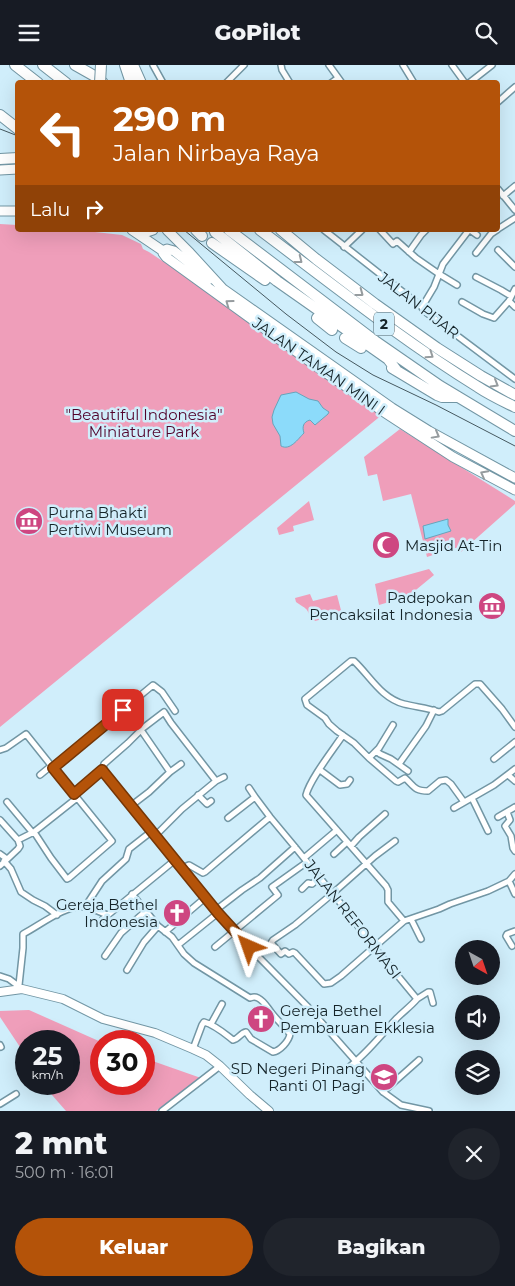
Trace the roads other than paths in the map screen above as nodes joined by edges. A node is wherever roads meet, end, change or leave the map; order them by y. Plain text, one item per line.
1 (15, 65) edge
2 (43, 65) edge
3 (75, 65) edge
4 (101, 65) edge
5 (125, 65) edge
6 (134, 65) edge
7 (153, 65) edge
8 (244, 65) edge
9 (281, 65) edge
10 (329, 65) edge
11 (402, 65) edge
12 (452, 65) edge
13 (492, 65) edge
14 (34, 80) edge
15 (62, 80) edge
16 (100, 80) edge
17 (102, 80) edge
18 (130, 80) edge
19 (140, 80) edge
20 (161, 80) edge
21 (233, 80) edge
22 (288, 80) edge
23 (340, 80) edge
24 (412, 80) edge
25 (464, 80) edge
26 (471, 80) edge
27 (515, 87) edge
28 (500, 100) edge
29 (0, 115) edge
30 (15, 127) edge
31 (0, 159) edge
32 (15, 159) edge
33 (15, 169) edge
34 (0, 170) edge
35 (515, 186) edge
36 (500, 192) edge
37 (503, 196) junction
38 (515, 210) edge
39 (0, 211) edge
40 (15, 211) edge
41 (515, 218) edge
42 (500, 228) edge
43 (136, 232) edge
44 (155, 232) edge
45 (169, 232) edge
46 (232, 232) edge
47 (263, 232) edge
48 (283, 232) edge
49 (326, 232) edge
50 (360, 232) edge
51 (382, 232) edge
52 (424, 232) edge
53 (467, 232) edge
54 (472, 232) edge
55 (494, 232) edge
56 (477, 235) dead end
57 (154, 245) junction
58 (344, 247) junction
59 (498, 250) dead end
60 (163, 251) junction
61 (409, 251) junction
62 (476, 253) dead end
63 (515, 267) edge
64 (439, 275) junction
65 (476, 277) dead end
66 (457, 285) dead end
67 (223, 289) junction
68 (515, 289) edge
69 (510, 299) junction
70 (462, 302) dead end
71 (422, 307) junction
72 (515, 307) edge
73 (332, 330) dead end
74 (345, 338) dead end
75 (396, 371) junction
76 (515, 379) edge
77 (515, 395) edge
78 (456, 397) junction
79 (515, 407) edge
80 (515, 431) edge
81 (515, 478) edge
82 (515, 490) edge
83 (434, 710) junction
84 (175, 711) dead end
85 (393, 725) dead end
86 (515, 727) edge
87 (141, 730) junction
88 (343, 735) junction
89 (515, 742) edge
90 (0, 749) edge
91 (376, 751) junction
92 (369, 758) junction
93 (494, 759) dead end
94 (181, 764) dead end
95 (399, 764) junction
96 (52, 767) junction
97 (515, 769) edge
98 (102, 770) junction
99 (320, 770) junction
100 (408, 771) dead end
101 (170, 772) junction
102 (40, 775) dead end
103 (508, 775) junction
104 (224, 777) dead end
105 (350, 780) dead end
106 (216, 781) junction
107 (515, 781) edge
108 (248, 788) dead end
109 (198, 795) junction
110 (76, 796) junction
111 (255, 797) junction
112 (472, 798) junction
113 (211, 801) dead end
114 (7, 802) dead end
115 (464, 802) junction
116 (132, 805) junction
117 (515, 807) edge
118 (454, 809) dead end
119 (507, 812) junction
120 (385, 814) dead end
121 (270, 817) junction
122 (498, 817) dead end
123 (228, 819) dead end
124 (0, 820) edge
125 (337, 830) junction
126 (488, 831) dead end
127 (33, 832) junction
128 (154, 833) junction
129 (18, 840) junction
130 (112, 841) junction
131 (395, 841) dead end
132 (349, 844) junction
133 (116, 846) dead end
134 (295, 847) junction
135 (515, 851) edge
136 (0, 854) edge
137 (334, 854) dead end
138 (175, 860) junction
139 (306, 860) junction
140 (4, 862) edge
141 (366, 863) junction
142 (182, 867) junction
143 (515, 874) edge
144 (320, 877) junction
145 (509, 881) junction
146 (302, 889) dead end
147 (332, 893) junction
148 (132, 894) junction
149 (515, 894) edge
150 (206, 897) junction
151 (84, 907) junction
152 (146, 911) junction
153 (217, 911) junction
154 (57, 915) junction
155 (411, 919) junction
156 (404, 921) junction
157 (158, 926) junction
158 (515, 931) edge
159 (165, 932) junction
160 (234, 932) junction
161 (421, 939) dead end
162 (178, 945) junction
163 (512, 946) dead end
164 (215, 947) dead end
165 (374, 947) junction
166 (104, 956) dead end
167 (127, 970) dead end
168 (0, 976) edge
169 (21, 987) junction
170 (0, 992) edge
171 (417, 999) junction
172 (433, 1003) dead end
173 (222, 1004) dead end
174 (211, 1024) junction
175 (193, 1049) junction
176 (419, 1060) dead end
177 (356, 1062) junction
178 (220, 1066) junction
179 (344, 1071) dead end
180 (383, 1092) junction
181 (15, 1095) edge
182 (0, 1104) edge
183 (401, 1105) junction
184 (162, 1111) edge
185 (269, 1111) edge
186 (397, 1111) edge
187 (429, 1111) edge

1 - 14 highway
2 - 15 highway
3 - 16 highway
4 - 17 highway, bridge
5 - 18 highway
6 - 19 highway
7 - 20 street
8 - 21 street
9 - 22 street
10 - 23 street
11 - 24 street
12 - 25 street
13 - 26 street
27 - 28 street
29 - 30 highway
31 - 32 highway
33 - 34 main road
35 - 37 street
36 - 37 street
37 - 38 street
39 - 40 main road
41 - 42 street
43 - 57 main road, JALAN TAMAN MINI I
44 - 57 main road
45 - 67 main road, JALAN TAMAN MINI I
46 - 78 highway, 2
47 -> 79 highway, 2
48 -> 77 highway
49 - 58 street, JALAN PIJAR
50 - 58 street
51 - 61 street
52 - 61 street
53 - 64 street
54 - 56 street
55 - 62 street
57 - 60 main road, JALAN TAMAN MINI I
58 - 71 street, JALAN PIJAR
59 - 63 street
60 - 67 main road
82 -> 60 main road, JALAN TAMAN MINI I
61 - 64 street
64 - 66 street
64 - 71 street
65 - 69 street
67 -> 81 main road, JALAN TAMAN MINI I
68 - 69 street
69 - 70 street
69 - 72 street
71 - 76 street, JALAN PIJAR
73 - 75 highway
74 - 75 highway
75 - 78 highway
78 - 80 highway, 2
83 - 86 street
83 - 88 street
83 - 95 street
84 - 96 street
85 - 91 street
87 - 98 street
87 - 101 street
87 - 106 street
88 - 92 street
88 - 99 street
89 - 93 street
90 - 96 street
91 - 92 street
91 - 95 street
92 - 115 street
94 - 101 street
95 - 100 street
96 - 102 street
96 - 110 street
97 - 103 street
98 - 110 street
98 - 116 street
99 - 105 street
99 - 125 street
101 - 116 street
103 - 107 street
103 - 112 street
104 - 106 street
106 - 109 street
108 - 111 street, JALAN REFORMASI
109 - 113 street
109 - 128 street
110 - 127 street
110 - 130 street
111 - 121 street, JALAN REFORMASI
111 - 123 street
112 - 115 street
112 - 126 street
114 - 127 street
115 - 118 street
116 - 128 street
117 - 119 street
119 - 122 street
119 - 135 street
120 - 132 street
121 - 134 street, JALAN REFORMASI
121 - 142 street
124 - 129 street
125 - 132 street
125 - 139 street
127 - 129 street
127 - 130 street
128 - 138 street
128 - 151 street
129 - 140 street
130 - 133 street
131 - 141 street
132 - 137 street
132 - 141 street
134 - 139 street, JALAN REFORMASI
134 - 153 street
136 - 140 street
138 - 142 street
138 - 148 street
139 - 144 street, JALAN REFORMASI
139 - 160 street
140 - 154 street
141 - 147 street
141 - 156 street
142 - 150 street
143 - 145 street
144 - 146 street
144 - 147 street, JALAN REFORMASI
145 - 149 street
145 - 155 street
147 - 165 street, JALAN REFORMASI
147 - 165 street
148 - 151 street
148 - 152 street
150 - 153 street
150 - 159 street
151 - 154 street
152 - 157 street
152 - 166 street
153 - 160 street
153 - 162 street
154 - 169 street
155 - 156 street
155 - 161 street
156 - 165 street
157 - 159 street
157 - 167 street
158 - 163 street
159 - 162 street
160 - 164 street
160 - 177 street
162 - 174 street
165 - 171 street, JALAN REFORMASI
168 - 169 street
169 - 170 street
169 - 175 street
171 - 172 street
171 - 177 street
173 - 174 street
174 - 175 street
175 - 178 street
176 - 180 street
177 - 179 street
177 - 180 street
178 - 184 street
178 - 185 street
180 - 183 street
181 - 182 street
183 - 186 street
183 - 187 street

